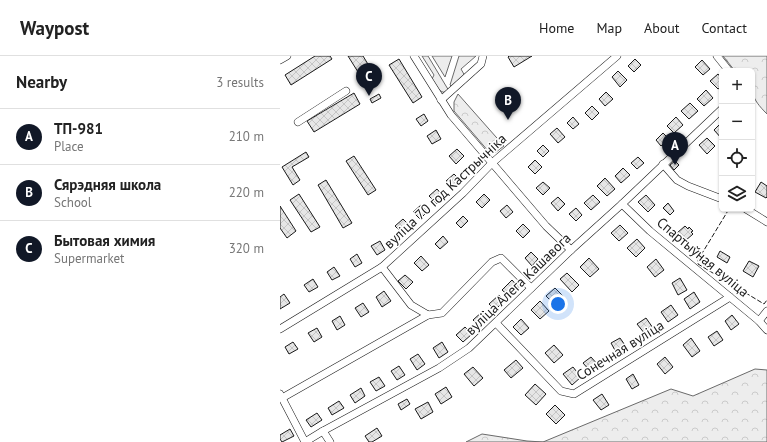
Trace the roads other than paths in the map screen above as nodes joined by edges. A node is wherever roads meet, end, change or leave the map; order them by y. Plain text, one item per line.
1 (287, 56) edge
2 (414, 56) edge
3 (483, 56) edge
4 (617, 56) edge
5 (717, 56) edge
6 (280, 60) edge
7 (727, 68) edge
8 (346, 91) dead end
9 (441, 100) junction
10 (719, 112) edge
11 (298, 122) dead end
12 (492, 163) junction
13 (663, 164) junction
14 (719, 198) edge
15 (622, 204) junction
16 (751, 212) edge
17 (767, 222) edge
18 (571, 250) junction
19 (382, 267) junction
20 (531, 288) junction
21 (730, 297) junction
22 (767, 311) edge
23 (428, 315) junction
24 (759, 321) junction
25 (496, 324) junction
26 (280, 328) edge
27 (767, 330) edge
28 (281, 396) edge
29 (323, 431) junction
30 (305, 442) edge
31 (330, 442) edge

1 - 6 street
2 - 9 street
3 - 9 street
4 - 12 street, вуліца 70 год Кастрычніка
5 - 7 street
8 - 11 street
9 - 12 street
10 - 13 street, вуліца Алега Кашавога
12 - 18 street
12 - 19 street, вуліца 70 год Кастрычніка
13 - 14 street
13 - 15 street, вуліца Алега Кашавога
15 - 18 street, вуліца Алега Кашавога
15 - 21 street, Спартыўная вуліца
16 - 17 street
18 - 20 street, вуліца Алега Кашавога
19 - 23 street
19 - 26 street, вуліца 70 год Кастрычніка
20 - 23 street
20 - 25 street, вуліца Алега Кашавога
21 - 24 street, Спартыўная вуліца
21 - 25 street, Сонечная вуліца
22 - 24 street
23 - 28 street
24 - 27 street, Спартыўная вуліца
25 - 29 street, вуліца Алега Кашавога
28 - 30 street
29 - 30 street, вуліца Алега Кашавога
29 - 31 street

